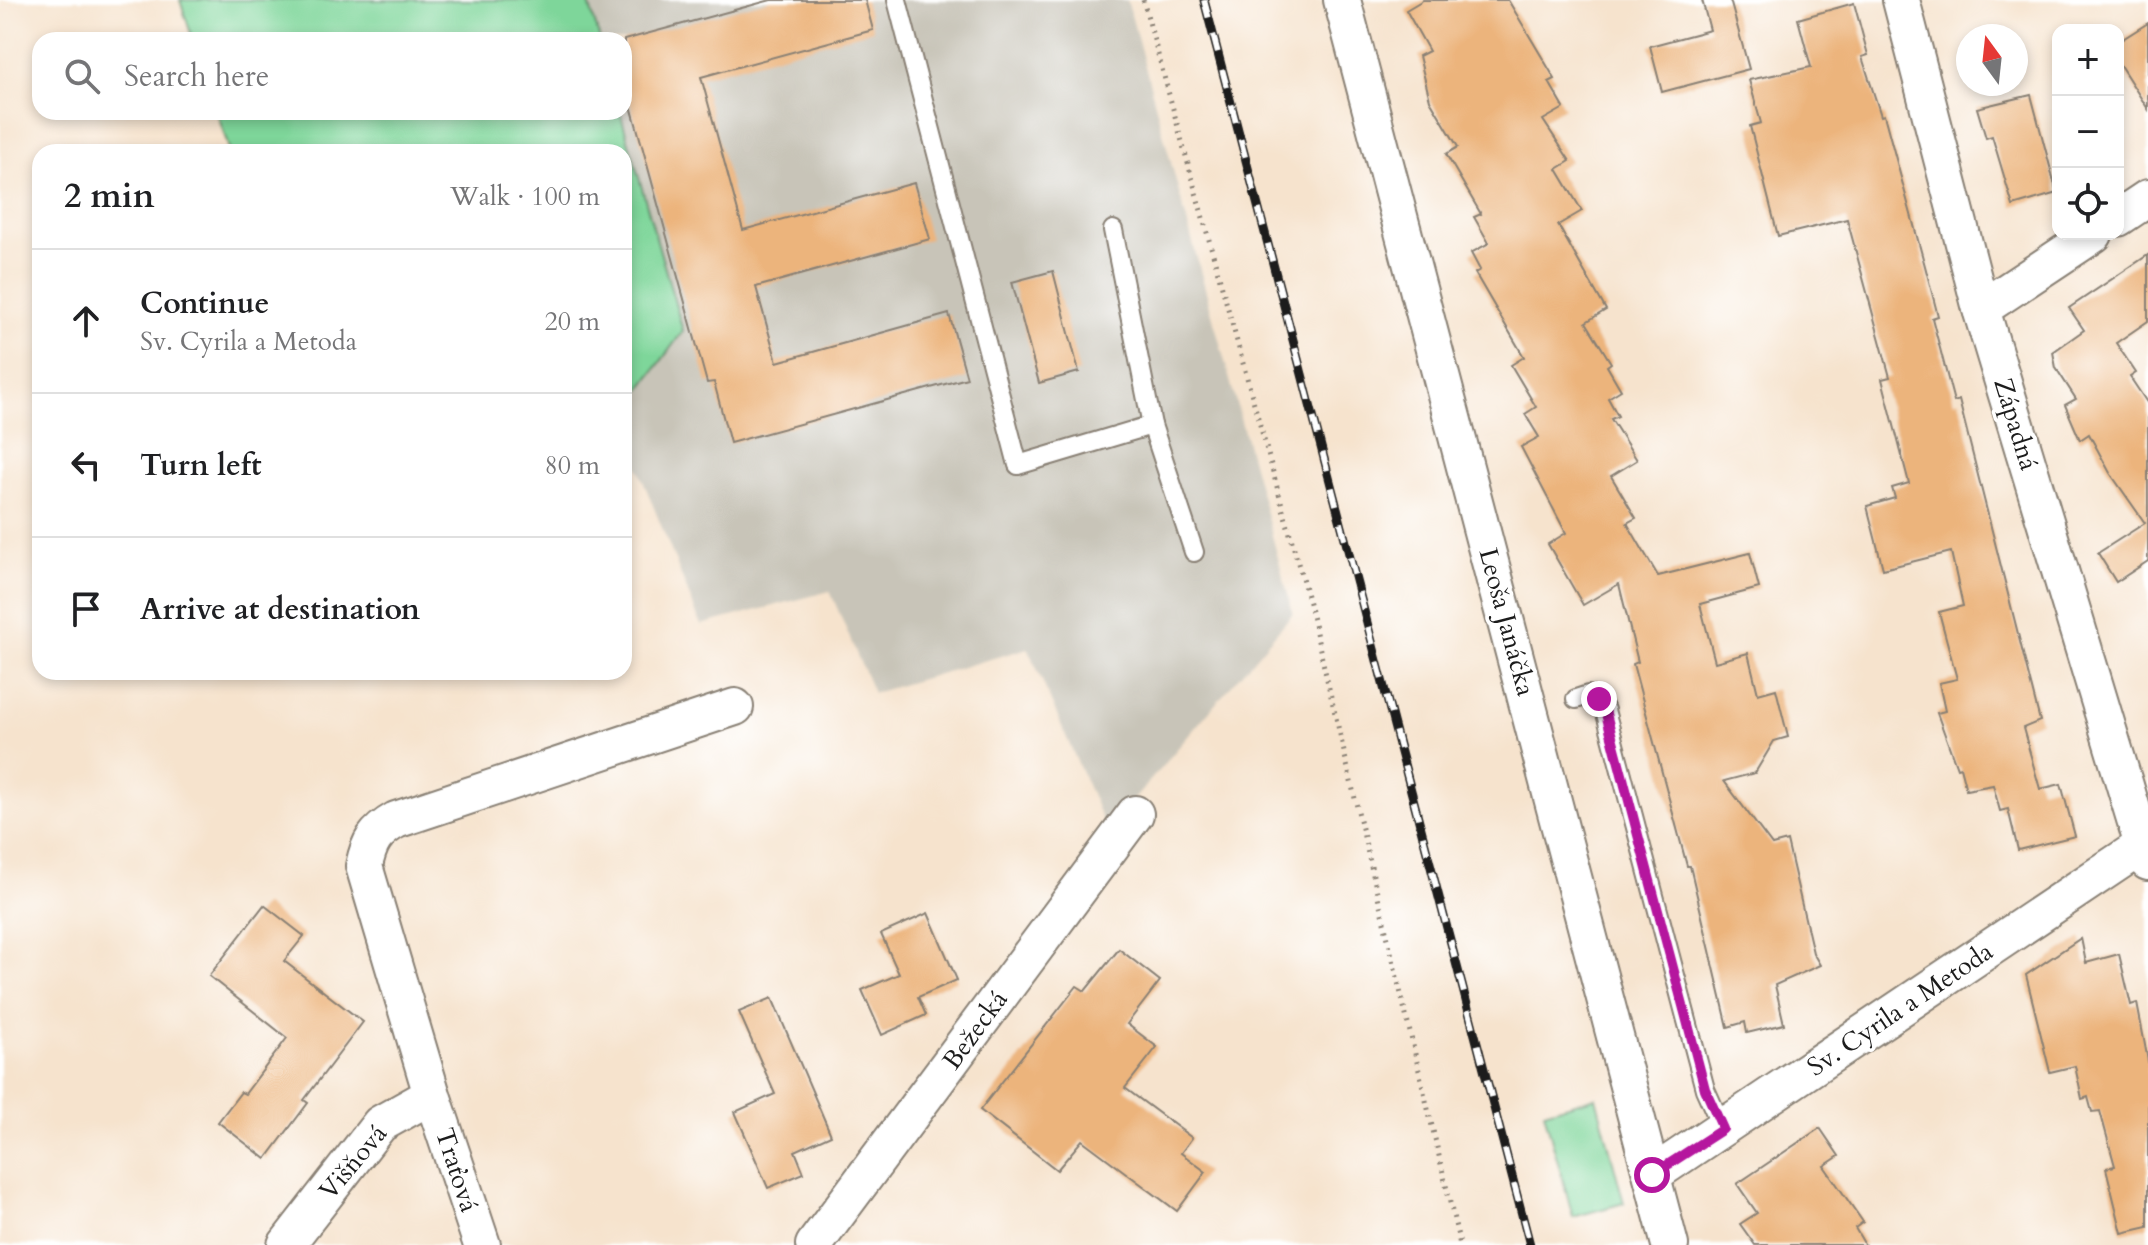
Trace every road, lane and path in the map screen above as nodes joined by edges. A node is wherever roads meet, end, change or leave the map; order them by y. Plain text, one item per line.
1 (897, 0) edge
2 (1143, 0) edge
3 (1342, 0) edge
4 (1901, 0) edge
5 (2148, 198) edge
6 (2124, 214) edge
7 (1113, 230) dead end
8 (2085, 240) edge
9 (1981, 309) junction
10 (1152, 425) junction
11 (1194, 552) dead end
12 (1576, 699) dead end
13 (735, 707) dead end
14 (1135, 814) dead end
15 (2147, 850) edge
16 (432, 1095) junction
17 (1723, 1129) junction
18 (1652, 1175) junction
19 (286, 1245) edge
20 (482, 1245) edge
21 (814, 1245) edge
22 (1460, 1245) edge
23 (1670, 1245) edge

1 - 10 lane
2 - 22 path
3 - 18 street, Leoša Janáčka
4 - 9 street, Západná
5 - 6 street
7 - 10 lane
8 - 9 street
9 - 15 street, Západná
10 - 11 lane
12 - 17 lane
13 - 16 street, Traťová
14 - 21 street, Bežecká
15 - 17 street, Sv. Cyrila a Metoda
16 - 19 street, Višňová
16 - 20 street, Traťová
17 - 18 street, Sv. Cyrila a Metoda
18 - 23 street, Leoša Janáčka

